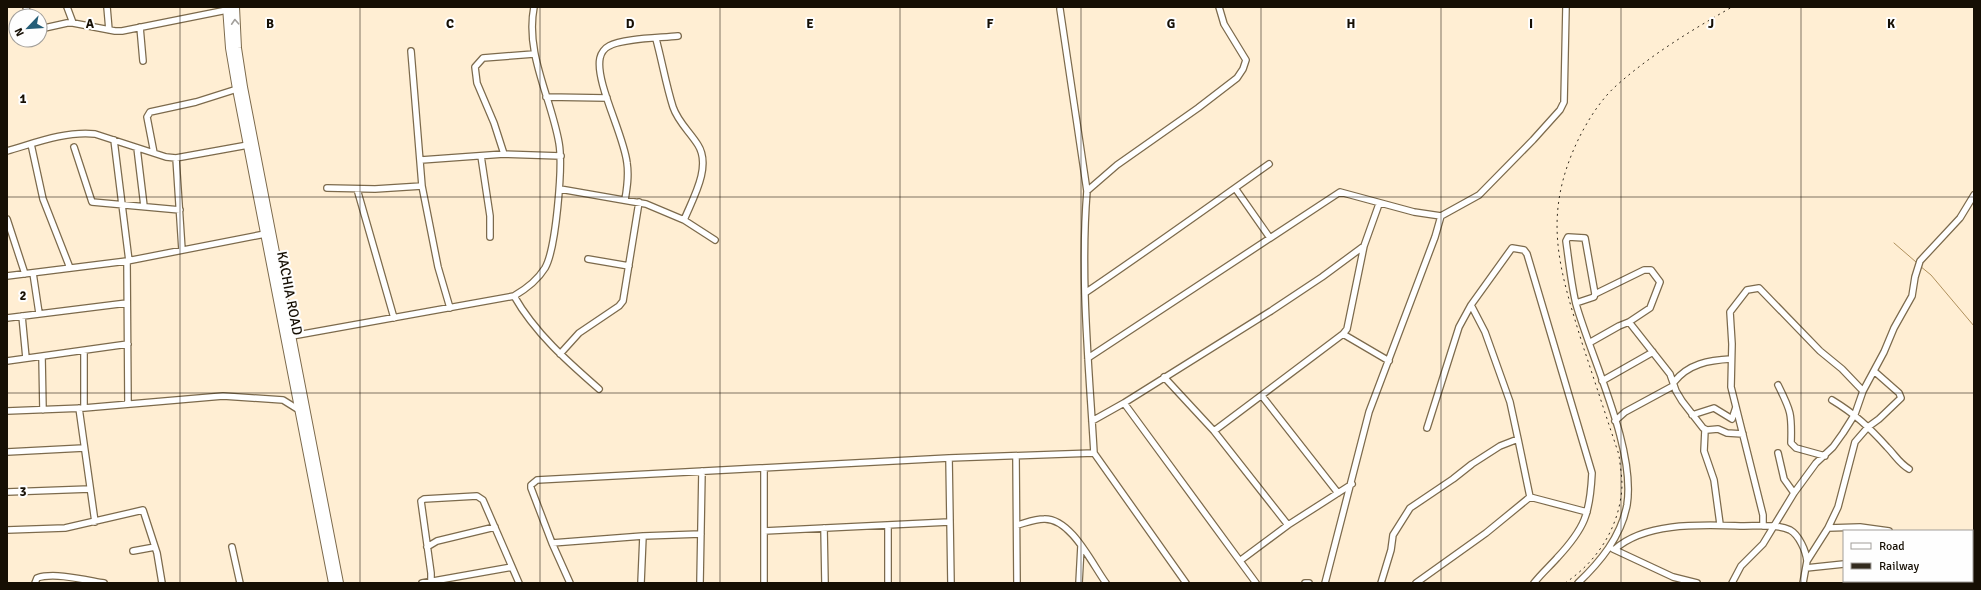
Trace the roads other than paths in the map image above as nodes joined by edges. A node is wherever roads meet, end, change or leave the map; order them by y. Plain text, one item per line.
1 (67, 7) edge
2 (107, 7) edge
3 (534, 7) edge
4 (1219, 7) edge
5 (1566, 7) edge
6 (229, 8) edge
7 (1060, 9) dead end
8 (73, 23) junction
9 (48, 27) edge
10 (140, 27) junction
11 (109, 30) junction
12 (678, 36) dead end
13 (656, 39) junction
14 (411, 51) dead end
15 (534, 54) junction
16 (142, 61) dead end
17 (237, 89) junction
18 (546, 97) junction
19 (607, 98) junction
20 (114, 140) junction
21 (31, 144) junction
22 (248, 145) junction
23 (74, 147) dead end
24 (137, 148) junction
25 (7, 151) edge
26 (154, 153) junction
27 (504, 154) junction
28 (480, 156) junction
29 (561, 156) junction
30 (176, 158) junction
31 (421, 160) junction
32 (1269, 164) dead end
33 (422, 186) junction
34 (327, 188) dead end
35 (1235, 188) junction
36 (358, 189) junction
37 (560, 189) junction
38 (1086, 191) junction
39 (1974, 195) edge
40 (624, 200) junction
41 (639, 202) junction
42 (121, 204) junction
43 (1378, 204) junction
44 (144, 206) junction
45 (180, 210) junction
46 (1441, 216) junction
47 (7, 219) edge
48 (684, 220) junction
49 (265, 234) junction
50 (490, 237) dead end
51 (1270, 238) junction
52 (715, 240) dead end
53 (1364, 246) junction
54 (182, 250) junction
55 (588, 259) dead end
56 (128, 261) junction
57 (629, 266) junction
58 (70, 268) junction
59 (32, 273) junction
60 (25, 274) junction
61 (7, 276) edge
62 (1085, 293) junction
63 (1595, 294) junction
64 (514, 296) junction
65 (127, 303) junction
66 (1576, 303) junction
67 (1471, 305) junction
68 (450, 308) junction
69 (39, 313) junction
70 (22, 316) junction
71 (7, 318) edge
72 (394, 318) junction
73 (1629, 322) junction
74 (1343, 334) junction
75 (292, 336) junction
76 (1589, 343) junction
77 (128, 344) junction
78 (84, 351) junction
79 (1653, 352) junction
80 (560, 354) junction
81 (42, 357) junction
82 (26, 358) junction
83 (1088, 358) junction
84 (1731, 359) junction
85 (1388, 360) junction
86 (7, 361) edge
87 (1874, 371) junction
88 (1164, 377) junction
89 (1602, 381) junction
90 (1674, 384) junction
91 (1778, 385) dead end
92 (599, 389) dead end
93 (1863, 391) junction
94 (1262, 396) junction
95 (1832, 400) dead end
96 (128, 404) junction
97 (1124, 404) junction
98 (1736, 406) junction
99 (81, 408) junction
100 (43, 410) junction
101 (300, 410) junction
102 (7, 411) edge
103 (1855, 414) junction
104 (1692, 415) junction
105 (1092, 421) junction
106 (1615, 421) junction
107 (1868, 427) junction
108 (1427, 428) dead end
109 (1705, 430) junction
110 (1214, 431) junction
111 (1743, 434) junction
112 (1518, 439) junction
113 (84, 448) junction
114 (7, 452) edge
115 (1094, 453) junction
116 (1778, 453) dead end
117 (1016, 456) junction
118 (1825, 456) junction
119 (949, 458) junction
120 (764, 468) junction
121 (1909, 469) dead end
122 (702, 471) junction
123 (1352, 484) junction
124 (90, 489) junction
125 (7, 492) edge
126 (1338, 493) junction
127 (1794, 493) junction
128 (1530, 497) junction
129 (1587, 512) junction
130 (95, 522) junction
131 (949, 522) junction
132 (1720, 524) junction
133 (888, 525) junction
134 (1017, 525) junction
135 (1288, 525) junction
136 (1764, 526) junction
137 (1773, 526) junction
138 (495, 527) junction
139 (824, 528) junction
140 (1828, 528) junction
141 (1860, 529) edge
142 (7, 530) edge
143 (1874, 530) edge
144 (764, 531) junction
145 (700, 534) junction
146 (642, 536) junction
147 (552, 543) junction
148 (1081, 546) junction
149 (155, 547) junction
150 (232, 547) dead end
151 (427, 547) junction
152 (1612, 549) junction
153 (133, 551) dead end
154 (1241, 560) junction
155 (1808, 561) junction
156 (1843, 564) edge
157 (512, 567) junction
158 (1806, 568) junction
159 (430, 582) edge
160 (35, 583) edge
161 (104, 583) edge
162 (162, 583) edge
163 (240, 583) edge
164 (333, 583) edge
165 (339, 583) edge
166 (422, 583) edge
167 (520, 583) edge
168 (570, 583) edge
169 (641, 583) edge
170 (700, 583) edge
171 (764, 583) edge
172 (825, 583) edge
173 (888, 583) edge
174 (951, 583) edge
175 (1017, 583) edge
176 (1079, 583) edge
177 (1106, 583) edge
178 (1186, 583) edge
179 (1256, 583) edge
180 (1305, 583) edge
181 (1309, 583) edge
182 (1325, 583) edge
183 (1381, 583) edge
184 (1416, 583) edge
185 (1534, 583) edge
186 (1578, 583) edge
187 (1697, 583) edge
188 (1732, 583) edge
189 (1803, 583) edge

1 - 8 street
2 - 11 street
3 - 15 street
4 - 38 street
5 - 46 street
6 - 10 street
6 - 17 highway, KACHIA ROAD
75 -> 6 highway, KACHIA ROAD
7 - 38 street
8 - 9 street
8 - 11 street
10 - 11 street
10 - 16 street
12 - 13 street
13 - 19 street
13 - 48 street
14 - 31 street
15 - 18 street
15 - 27 street
17 - 22 highway, KACHIA ROAD
17 - 26 street
18 - 19 street
18 - 29 street
19 - 40 street
20 - 21 street
20 - 24 street
20 - 42 street
21 - 25 street
21 - 58 street
22 - 30 street
22 - 49 highway, KACHIA ROAD
23 - 42 street
24 - 26 street
24 - 44 street
26 - 30 street
27 - 28 street
27 - 29 street
28 - 31 street
28 - 50 street
29 - 37 street
30 - 45 street
31 - 33 street
32 - 35 street
33 - 36 street
33 - 68 street
34 - 36 street
35 - 51 street
35 - 62 street
36 - 72 street
37 - 40 street
37 - 64 street
38 - 62 street
39 - 87 street
40 - 41 street
41 - 48 street
41 - 57 street
42 - 44 street
42 - 56 street
43 - 46 street
43 - 51 street
43 - 53 street
44 - 45 street
45 - 54 street
46 - 85 street
47 - 60 street
48 - 52 street
49 - 54 street
49 - 101 highway, KACHIA ROAD
51 - 83 street
53 - 74 street
53 - 88 street
54 - 56 street
55 - 57 street
56 - 58 street
56 - 65 street
57 - 80 street
58 - 59 street
59 - 60 street
59 - 69 street
60 - 61 street
62 - 83 street
63 - 66 street
63 - 66 street
63 - 73 street
64 - 68 street
64 - 80 street
65 - 69 street
65 - 77 street
66 - 76 street
67 - 108 street
67 - 112 street
67 - 129 street
68 - 72 street
69 - 70 street
70 - 71 street
70 - 82 street
72 - 75 street
73 - 76 street
73 - 79 street
74 - 85 street
74 - 94 street
75 - 165 highway, KACHIA ROAD
76 - 89 street
77 - 78 street
77 - 96 street
78 - 81 street
78 - 99 street
79 - 89 street
79 - 90 street
80 - 92 street
81 - 82 street
81 - 100 street
82 - 86 street
83 - 105 street
84 - 90 street
84 - 93 street
84 - 98 street
85 - 123 street
87 - 93 street
87 - 107 street
88 - 97 street
88 - 110 street
89 - 106 street
90 - 104 street
90 - 106 street
91 - 118 street
93 - 103 street
94 - 110 street
94 - 126 street
95 - 103 street
96 - 99 street
96 - 101 street
97 - 105 street
97 - 154 street
98 - 104 street
98 - 111 street
99 - 100 street
99 - 113 street
100 - 102 street
101 - 164 highway, KACHIA ROAD
103 - 107 street
103 - 118 street
104 - 109 street
105 - 115 street
106 - 152 street
107 - 121 street
107 - 140 street
109 - 111 street
109 - 132 street
110 - 135 street
111 - 136 street
112 - 128 street
112 - 183 street
113 - 114 street
113 - 124 street
115 - 117 street
115 - 178 street
116 - 127 street
117 - 119 street
117 - 134 street
118 - 127 street
119 - 120 street
119 - 131 street
120 - 122 street
120 - 144 street
122 - 145 street
122 - 147 street
123 - 126 street
123 - 182 street
124 - 125 street
124 - 130 street
126 - 135 street
127 - 137 street
128 - 129 street
128 - 184 street
129 - 185 street
130 - 142 street
130 - 149 street
131 - 133 street
131 - 174 street
132 - 136 street
132 - 152 street
133 - 139 street
133 - 173 street
134 - 148 street
134 - 175 street
135 - 154 street
136 - 137 street
137 - 155 street
137 - 188 street
138 - 151 street
138 - 151 street
138 - 157 street
139 - 144 street
139 - 172 street
140 - 141 street
140 - 155 street
141 - 143 street
144 - 171 street
145 - 146 street
145 - 170 street
146 - 147 street
146 - 169 street
147 - 168 street
148 - 176 street
148 - 177 street
149 - 153 street
149 - 162 street
150 - 163 street
151 - 159 street
152 - 186 street
152 - 187 street
154 - 179 street
155 - 158 street
156 - 158 street
157 - 159 street
157 - 167 street
158 - 189 street
159 - 166 street
160 - 161 street
180 - 181 street

